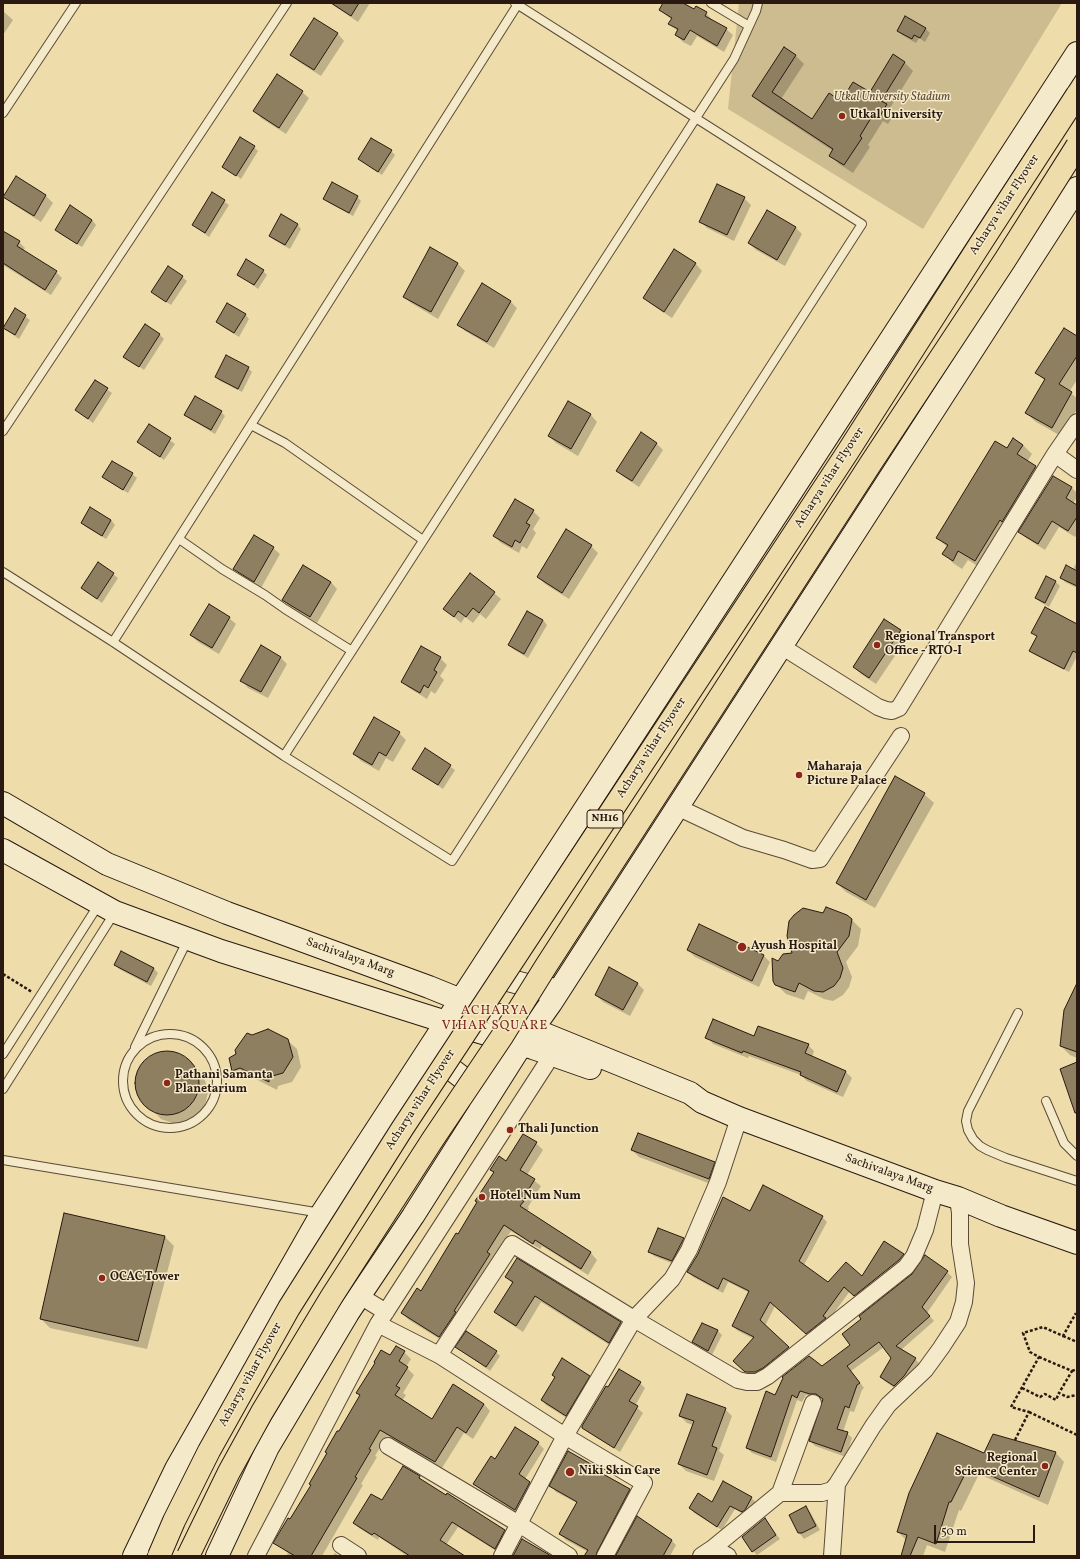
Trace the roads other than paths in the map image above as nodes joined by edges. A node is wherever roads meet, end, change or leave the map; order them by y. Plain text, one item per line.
1 (76, 3) edge
2 (287, 3) edge
3 (711, 3) edge
4 (758, 3) edge
5 (517, 4) edge
6 (750, 26) junction
7 (1077, 53) edge
8 (1077, 96) edge
9 (3, 113) edge
10 (695, 118) junction
11 (1077, 146) edge
12 (1077, 188) edge
13 (1077, 422) edge
14 (251, 425) junction
15 (3, 430) edge
16 (1055, 454) junction
17 (1077, 470) edge
18 (179, 539) junction
19 (423, 540) junction
20 (3, 572) edge
21 (113, 642) junction
22 (781, 646) junction
23 (352, 651) junction
24 (901, 736) dead end
25 (284, 756) junction
26 (3, 803) edge
27 (677, 806) junction
28 (3, 850) edge
29 (107, 908) junction
30 (188, 939) junction
31 (479, 972) junction
32 (560, 989) junction
33 (459, 1000) junction
34 (1018, 1013) dead end
35 (446, 1022) junction
36 (527, 1036) junction
37 (132, 1051) junction
38 (3, 1054) edge
39 (426, 1054) junction
40 (552, 1055) junction
41 (3, 1089) edge
42 (1046, 1101) dead end
43 (702, 1102) junction
44 (478, 1114) junction
45 (739, 1118) junction
46 (1077, 1156) edge
47 (3, 1160) edge
48 (1077, 1181) edge
49 (935, 1191) junction
50 (958, 1198) junction
51 (322, 1213) junction
52 (1077, 1243) edge
53 (360, 1296) junction
54 (382, 1318) junction
55 (634, 1319) junction
56 (439, 1355) junction
57 (813, 1403) dead end
58 (565, 1436) junction
59 (388, 1446) dead end
60 (837, 1484) junction
61 (780, 1493) junction
62 (519, 1524) junction
63 (341, 1545) dead end
64 (707, 1552) edge
65 (134, 1556) edge
66 (159, 1556) edge
67 (188, 1556) edge
68 (217, 1556) edge
69 (256, 1556) edge
70 (358, 1556) edge
71 (502, 1556) edge
72 (569, 1556) edge
73 (605, 1556) edge
74 (728, 1556) edge
75 (832, 1556) edge

1 - 9 lane
2 - 15 lane
3 - 6 lane
4 - 6 lane
5 - 10 lane
5 - 14 lane
6 - 10 lane
7 - 31 street
8 - 66 highway, Acharya vihar Flyover / NH16, bridge
10 - 19 lane
10 - 25 lane
11 - 67 highway, NH16, bridge
12 - 22 street
13 - 16 street
14 - 18 lane
14 - 19 lane
16 - 17 street
16 - 22 street
18 - 21 lane
18 - 23 lane
19 - 23 lane
20 - 21 lane
21 - 25 lane
22 - 27 street
23 - 25 lane
24 - 27 street
26 - 33 street, Sachivalaya Marg
27 - 32 street
28 - 29 street
29 - 30 street
29 - 38 lane
29 - 41 lane
30 - 35 street
30 - 37 lane
31 - 32 street
31 - 33 street
32 - 36 street
33 - 35 street
33 - 36 street, Sachivalaya Marg
34 - 48 lane
35 - 36 street
35 - 39 street
36 - 40 street, Sachivalaya Marg
36 - 43 street, Sachivalaya Marg
36 - 44 street
37 - 37 lane
39 - 44 street
39 - 51 street
40 - 43 street, Sachivalaya Marg
40 - 54 street
42 - 46 lane
43 - 45 street, Sachivalaya Marg
44 - 53 street
45 - 49 street, Sachivalaya Marg
45 - 55 street
47 - 51 lane
49 - 50 street, Sachivalaya Marg
49 - 55 street
50 - 52 street, Sachivalaya Marg
50 - 60 street
51 - 65 street
53 - 54 street
53 - 68 street
54 - 56 street
54 - 69 street
55 - 56 street
55 - 58 street
56 - 58 street
57 - 61 street
58 - 62 street
58 - 73 street
59 - 62 street
60 - 61 street
60 - 75 street
61 - 64 street
62 - 71 street
62 - 72 street
63 - 70 street
64 - 74 street

